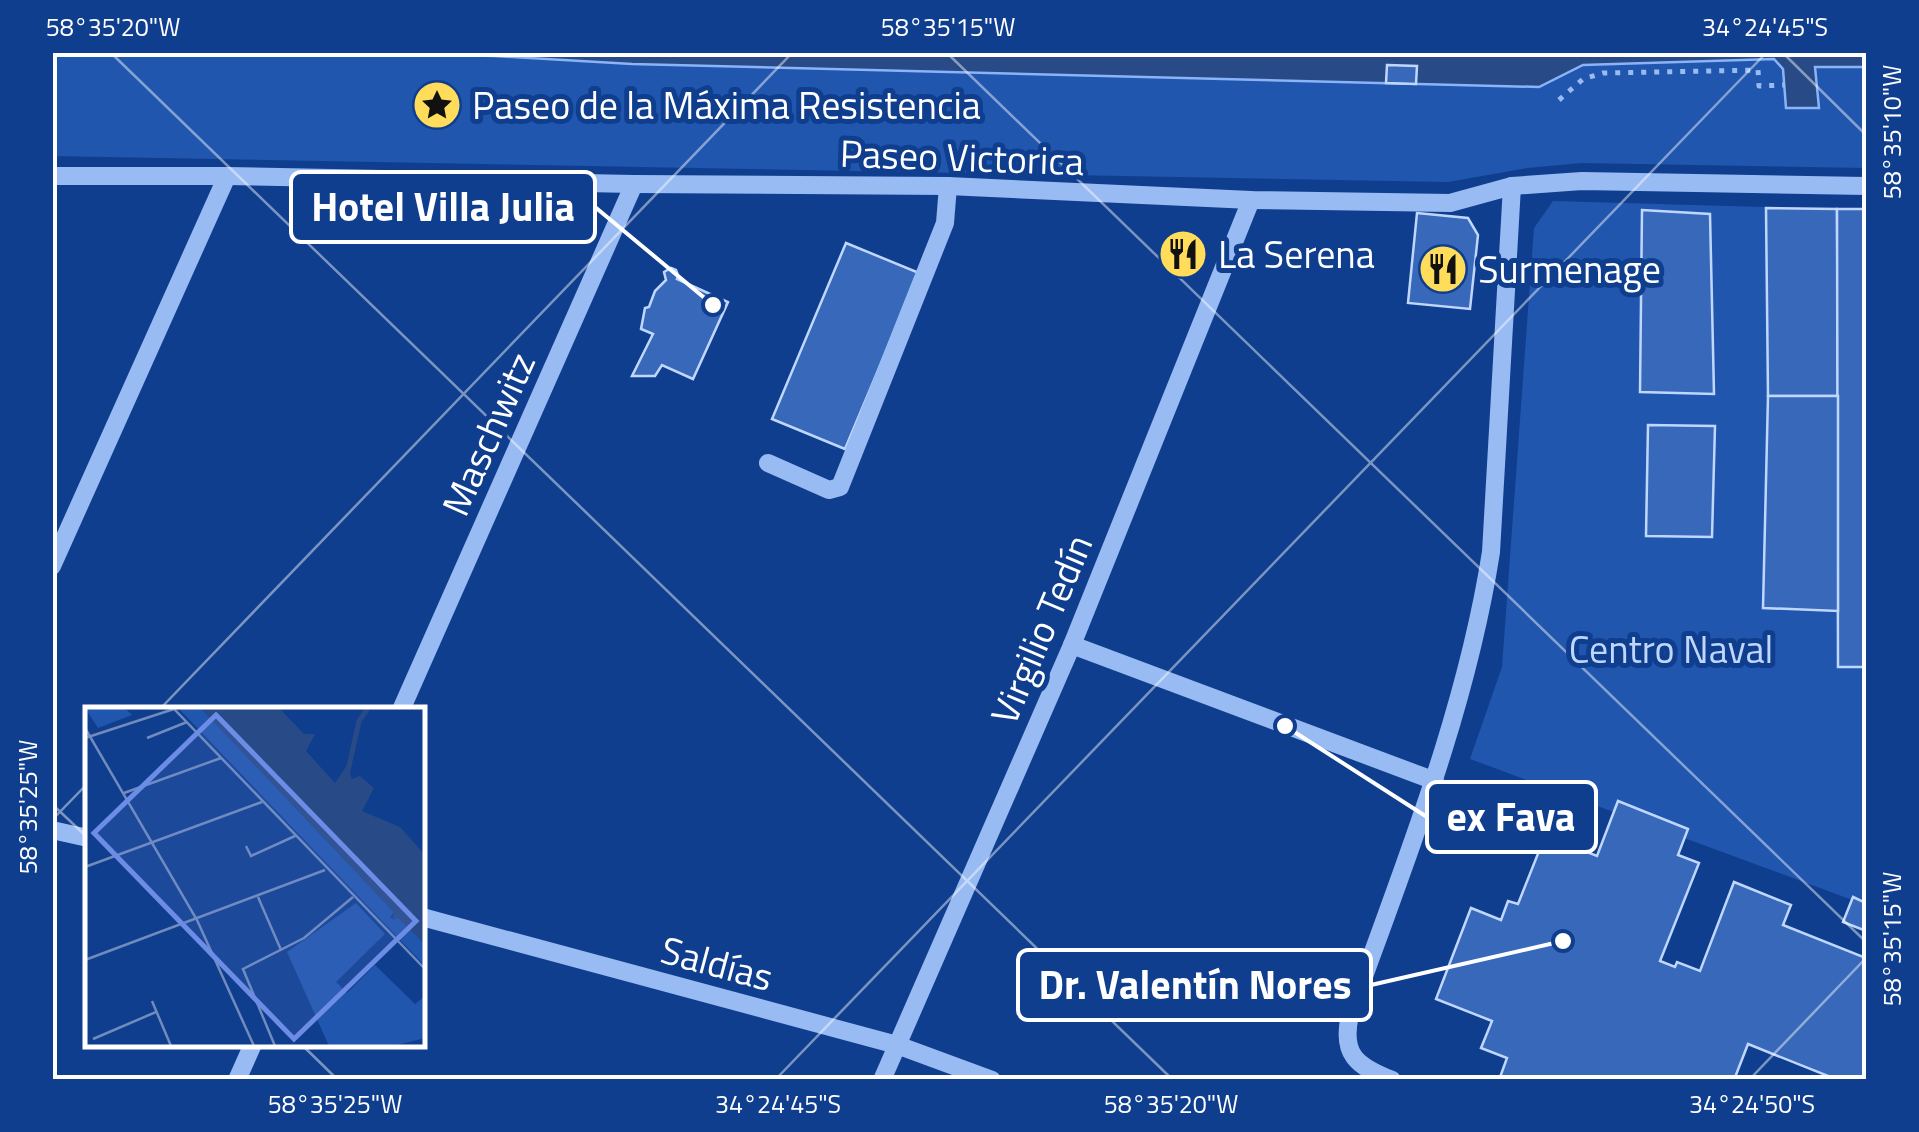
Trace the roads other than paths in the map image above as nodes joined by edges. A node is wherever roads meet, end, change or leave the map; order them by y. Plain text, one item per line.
1 (52, 176) edge
2 (227, 176) junction
3 (634, 184) junction
4 (948, 186) junction
5 (1512, 186) junction
6 (1866, 186) edge
7 (1250, 200) junction
8 (768, 463) dead end
9 (52, 566) edge
10 (1072, 644) junction
11 (403, 707) edge
12 (1435, 781) junction
13 (52, 830) edge
14 (85, 837) edge
15 (425, 919) edge
16 (898, 1046) junction
17 (252, 1047) edge
18 (237, 1080) edge
19 (882, 1080) edge
20 (992, 1080) edge
21 (1392, 1080) edge

1 - 2 street, Paseo Victorica
2 - 3 street, Paseo Victorica
2 - 9 street
3 - 4 street, Paseo Victorica
3 - 11 street, Maschwitz
4 - 7 street, Paseo Victorica
4 - 8 street
5 - 6 street, Paseo Victorica
5 - 7 street, Paseo Victorica
5 - 12 street
7 - 10 street, Virgilio Tedín
10 - 12 street
10 - 16 street, Virgilio Tedín
12 - 21 street
13 - 14 street
15 - 16 street, Saldías
16 - 19 street, Virgilio Tedín
16 - 20 street, Saldías
17 - 18 street

